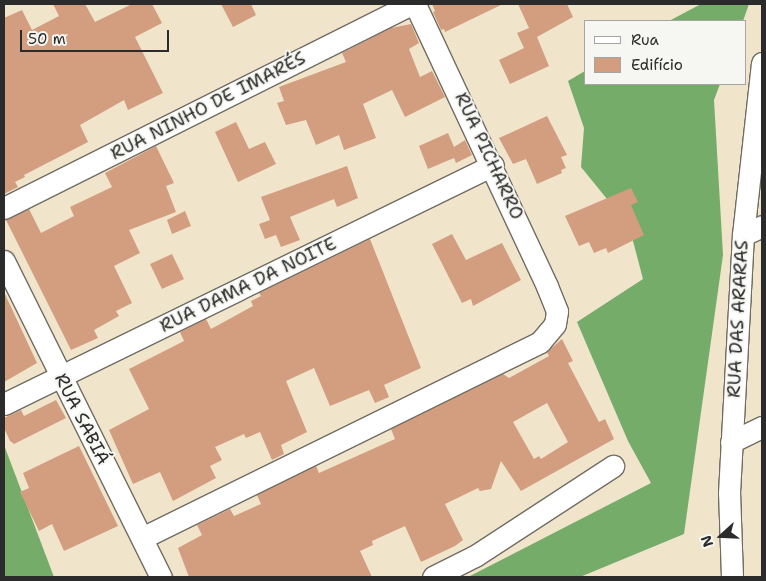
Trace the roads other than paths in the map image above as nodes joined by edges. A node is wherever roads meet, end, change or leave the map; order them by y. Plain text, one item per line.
1 (411, 4) edge
2 (415, 4) edge
3 (762, 63) edge
4 (493, 165) junction
5 (4, 208) edge
6 (762, 226) edge
7 (743, 235) junction
8 (4, 261) edge
9 (61, 377) junction
10 (4, 404) edge
11 (762, 427) edge
12 (731, 442) junction
13 (613, 466) dead end
14 (142, 538) junction
15 (162, 577) edge
16 (433, 577) edge
17 (732, 577) edge

1 - 5 street, RUA NINHO DE IMARÉS
2 - 4 street, RUA PICHARRO
3 - 7 street, RUA DAS ARARAS
4 - 9 street, RUA DAMA DA NOITE
4 - 14 street, RUA PICHARRO
6 - 7 street
7 - 12 street, RUA DAS ARARAS
8 - 9 street, RUA SABIÁ
9 - 10 street, RUA DAMA DA NOITE
9 - 14 street, RUA SABIÁ
11 - 12 street
12 - 17 street, RUA DAS ARARAS
13 - 16 street
14 - 15 street, RUA SABIÁ

